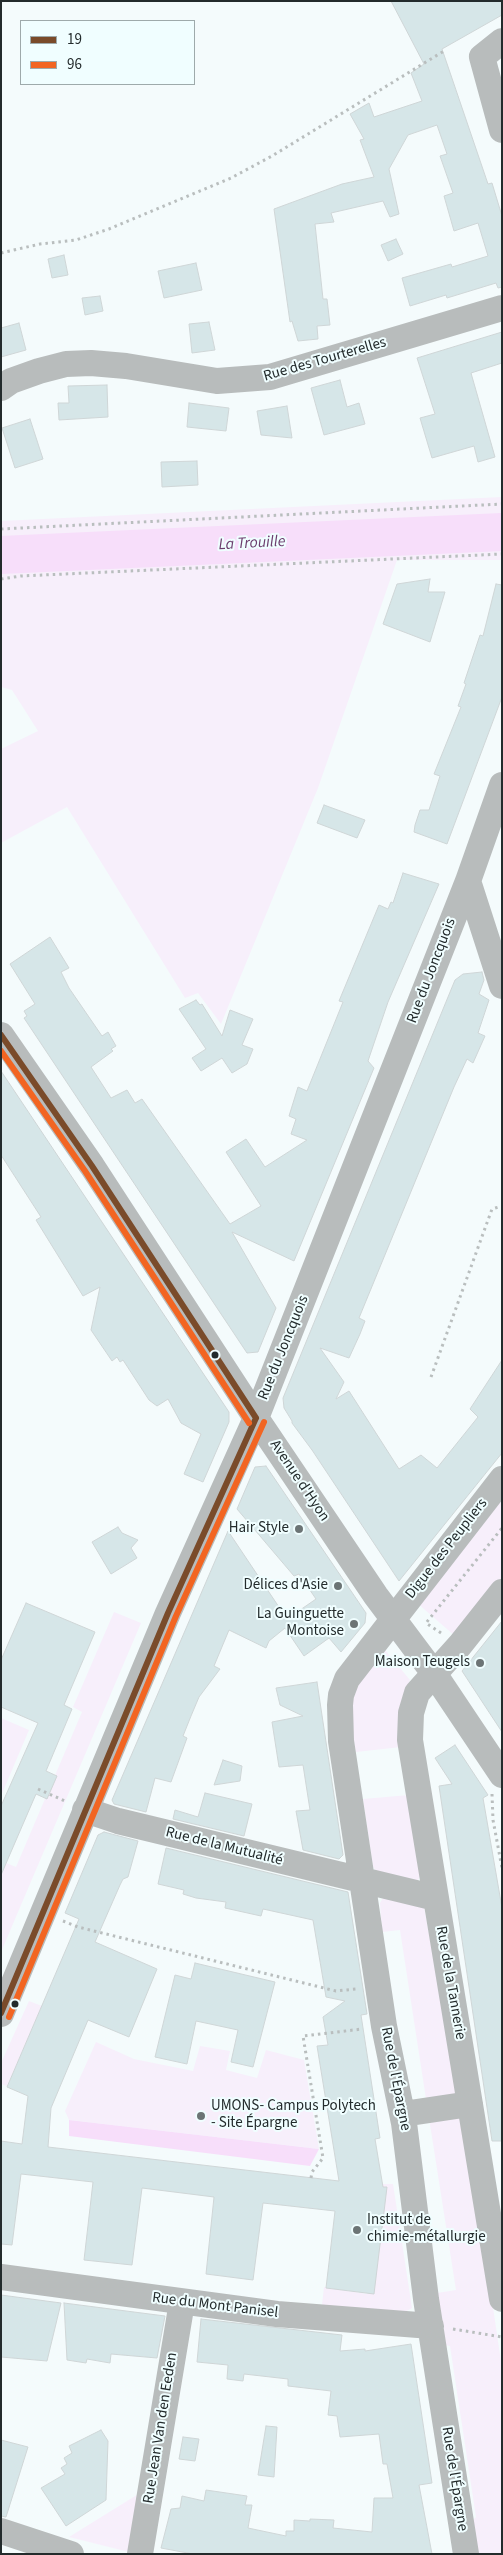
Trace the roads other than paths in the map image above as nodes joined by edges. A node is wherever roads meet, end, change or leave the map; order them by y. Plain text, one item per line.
1 (502, 41) edge
2 (502, 130) edge
3 (502, 308) edge
4 (1, 388) edge
5 (502, 785) edge
6 (468, 880) junction
7 (502, 986) edge
8 (1, 1035) edge
9 (256, 1418) junction
10 (502, 1479) edge
11 (502, 1592) edge
12 (392, 1620) junction
13 (433, 1672) junction
14 (502, 1775) edge
15 (85, 1810) junction
16 (363, 1881) junction
17 (436, 1898) junction
18 (1, 2014) edge
19 (470, 2104) junction
20 (403, 2114) junction
21 (1, 2277) edge
22 (502, 2299) edge
23 (182, 2302) junction
24 (431, 2326) junction
25 (1, 2531) edge
26 (71, 2554) edge
27 (140, 2554) edge
28 (466, 2554) edge

1 - 2 street
3 - 4 street, Rue des Tourterelles
5 - 6 street, Rue du Joncquois
6 - 7 street
6 - 9 street, Rue du Joncquois
8 - 9 street, Avenue d'Hyon
9 - 12 street, Avenue d'Hyon
9 - 15 street, Rue du Joncquois
10 - 12 street, Digue des Peupliers
11 - 13 street
12 - 13 street, Avenue d'Hyon
12 - 16 street, Rue de l'Épargne
13 - 14 street, Avenue d'Hyon
13 - 17 street, Rue de la Tannerie
15 - 16 street, Rue de la Mutualité
15 - 18 street, Rue du Joncquois
16 - 17 street, Rue de la Mutualité
16 - 20 street, Rue de l'Épargne
17 - 19 street, Rue de la Tannerie
19 - 20 street
19 - 22 street, Rue de la Tannerie
20 - 24 street, Rue de l'Épargne
21 - 23 street, Rue du Mont Panisel
23 - 24 street, Rue du Mont Panisel
23 - 27 street, Rue Jean Van den Eeden
24 - 28 street, Rue de l'Épargne
25 - 26 street

